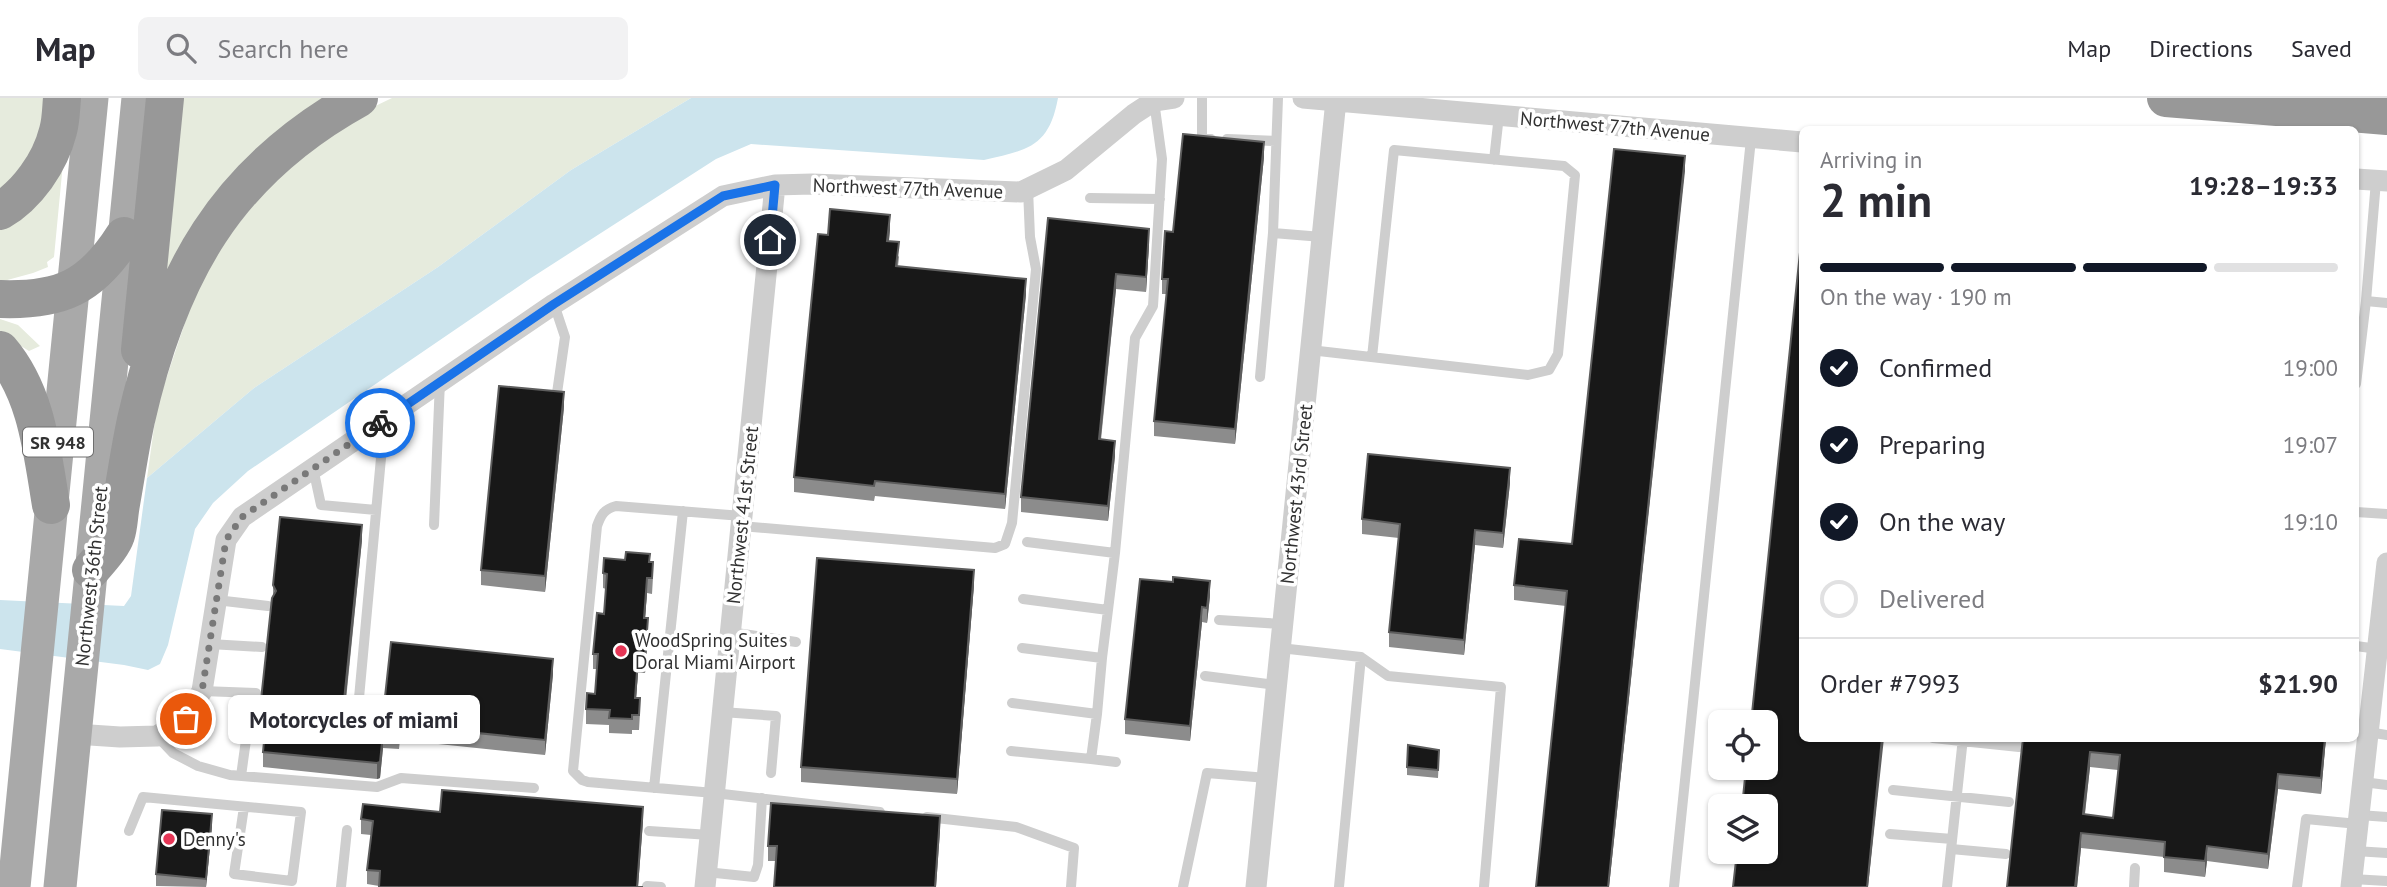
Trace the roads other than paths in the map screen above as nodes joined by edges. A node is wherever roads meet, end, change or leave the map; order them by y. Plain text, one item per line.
1 (62, 98) edge
2 (92, 98) edge
3 (138, 98) edge
4 (165, 98) edge
5 (359, 98) edge
6 (1202, 98) edge
7 (1278, 98) edge
8 (1303, 98) edge
9 (2166, 98) edge
10 (1164, 100) edge
11 (1336, 100) junction
12 (1499, 116) junction
13 (2387, 116) edge
14 (1751, 138) junction
15 (1275, 141) junction
16 (1799, 142) edge
17 (1494, 160) junction
18 (2373, 180) edge
19 (775, 185) junction
20 (1028, 188) junction
21 (1090, 198) dead end
22 (1160, 199) junction
23 (0, 211) edge
24 (1273, 233) junction
25 (124, 236) junction
26 (1322, 237) junction
27 (73, 288) junction
28 (0, 299) edge
29 (2366, 301) junction
30 (2387, 303) edge
31 (554, 304) junction
32 (0, 350) edge
33 (1310, 350) junction
34 (1372, 357) junction
35 (2359, 359) edge
36 (1260, 377) dead end
37 (440, 382) junction
38 (557, 393) edge
39 (137, 418) junction
40 (371, 429) junction
41 (313, 468) junction
42 (51, 505) junction
43 (376, 510) junction
44 (682, 511) junction
45 (2359, 512) edge
46 (2387, 514) edge
47 (741, 521) junction
48 (434, 525) dead end
49 (1027, 542) dead end
50 (1115, 553) junction
51 (2387, 563) edge
52 (91, 570) junction
53 (1023, 599) dead end
54 (216, 600) junction
55 (268, 606) edge
56 (1108, 610) junction
57 (1219, 620) dead end
58 (1282, 624) junction
59 (730, 632) junction
60 (796, 642) dead end
61 (210, 644) junction
62 (2359, 646) edge
63 (262, 648) dead end
64 (1022, 648) dead end
65 (1280, 648) junction
66 (2378, 649) junction
67 (1361, 657) junction
68 (1101, 658) junction
69 (1205, 676) dead end
70 (1276, 685) junction
71 (202, 691) junction
72 (256, 692) dead end
73 (359, 698) dead end
74 (1012, 703) dead end
75 (722, 712) junction
76 (1097, 714) junction
77 (2370, 728) edge
78 (75, 734) junction
79 (157, 736) junction
80 (246, 740) dead end
81 (1963, 742) edge
82 (1979, 742) edge
83 (2019, 747) edge
84 (1011, 751) dead end
85 (1091, 759) junction
86 (1116, 762) dead end
87 (771, 773) dead end
88 (241, 776) junction
89 (1267, 778) junction
90 (2363, 782) junction
91 (2387, 785) edge
92 (534, 788) dead end
93 (654, 788) junction
94 (1893, 790) dead end
95 (714, 793) junction
96 (1957, 796) junction
97 (762, 798) junction
98 (2009, 802) dead end
99 (244, 807) junction
100 (897, 814) edge
101 (910, 815) edge
102 (2387, 817) edge
103 (2359, 820) junction
104 (347, 830) dead end
105 (129, 831) dead end
106 (649, 831) dead end
107 (1890, 834) dead end
108 (710, 835) junction
109 (1952, 844) junction
110 (2355, 851) junction
111 (2387, 853) edge
112 (2006, 854) dead end
113 (2136, 868) dead end
114 (706, 879) edge
115 (2387, 881) edge
116 (2351, 883) edge
117 (0, 886) edge
118 (647, 886) edge
119 (12, 887) edge
120 (60, 887) edge
121 (341, 887) edge
122 (661, 887) edge
123 (1071, 887) edge
124 (1183, 887) edge
125 (1256, 887) edge
126 (1339, 887) edge
127 (1484, 887) edge
128 (1674, 887) edge
129 (1947, 887) edge
130 (2134, 887) edge
131 (2297, 887) edge

1 - 23 highway
2 - 27 main road, SR 948
3 - 25 main road, Northwest 36th Street
4 - 39 highway
5 - 39 highway
6 - 15 lane
7 - 15 lane
8 - 11 street, Northwest 77th Avenue
9 - 13 highway
10 - 20 street, Northwest 77th Avenue
10 - 22 lane
11 - 12 street, Northwest 77th Avenue
11 - 26 street, Northwest 43rd Street
12 - 14 street, Northwest 77th Avenue
12 - 17 lane
14 - 16 street, Northwest 77th Avenue
14 - 128 lane
15 - 24 lane
17 - 34 lane
17 - 34 lane
18 - 29 lane
19 - 20 street, Northwest 77th Avenue
19 - 31 street, Northwest 77th Avenue
19 - 47 street, Northwest 41st Street
20 - 47 lane
21 - 22 lane
22 - 50 lane
24 - 26 lane
24 - 36 lane
25 - 27 highway
25 - 52 main road, Northwest 36th Street
26 - 33 street, Northwest 43rd Street
27 - 28 highway
27 - 42 main road, SR 948
29 - 30 lane
29 - 35 lane
31 - 37 street, Northwest 77th Avenue
31 - 38 lane
32 - 42 highway
33 - 34 lane
33 - 58 street, Northwest 43rd Street
37 - 40 street, Northwest 77th Avenue
37 - 48 lane
39 - 52 highway
40 - 41 street, Northwest 77th Avenue
40 - 43 lane
41 - 43 lane
41 - 54 street, Northwest 77th Avenue
42 - 119 main road, SR 948
43 - 73 lane
44 - 47 lane
44 - 93 lane
44 - 93 lane
45 - 46 lane
47 - 59 street, Northwest 41st Street
49 - 50 lane
50 - 56 lane
51 - 66 street
52 - 78 main road, Northwest 36th Street
53 - 56 lane
54 - 55 lane
54 - 61 street, Northwest 77th Avenue
56 - 68 lane
57 - 58 lane
58 - 65 street, Northwest 43rd Street
59 - 60 lane
59 - 75 street, Northwest 41st Street
61 - 63 lane
61 - 71 street, Northwest 77th Avenue
62 - 66 lane
64 - 68 lane
65 - 67 lane
65 - 70 street, Northwest 43rd Street
66 - 77 street
67 - 126 lane
67 - 127 lane
68 - 76 lane
69 - 70 lane
70 - 89 street, Northwest 43rd Street
71 - 72 lane
71 - 79 street, Northwest 77th Avenue
74 - 76 lane
75 - 87 lane
75 - 95 street, Northwest 41st Street
76 - 85 lane
77 - 90 street
78 - 79 street, Northwest 77th Avenue
78 - 120 main road, Northwest 36th Street
79 - 88 lane
80 - 88 lane
81 - 96 lane
82 - 83 lane
84 - 85 lane
85 - 86 lane
88 - 92 lane
89 - 124 lane
89 - 125 street, Northwest 43rd Street
90 - 91 lane
90 - 103 street
93 - 95 lane
94 - 96 lane
95 - 97 lane
95 - 108 street, Northwest 41st Street
96 - 98 lane
96 - 109 lane
97 - 100 lane
97 - 114 lane
99 - 99 lane
99 - 105 lane
101 - 123 lane
102 - 103 lane
103 - 110 street
103 - 131 lane
104 - 121 lane
106 - 108 lane
107 - 109 lane
108 - 114 street, Northwest 41st Street
109 - 112 lane
109 - 129 lane
110 - 111 lane
110 - 116 street
113 - 130 lane
115 - 116 lane
117 - 119 lane
118 - 122 lane

